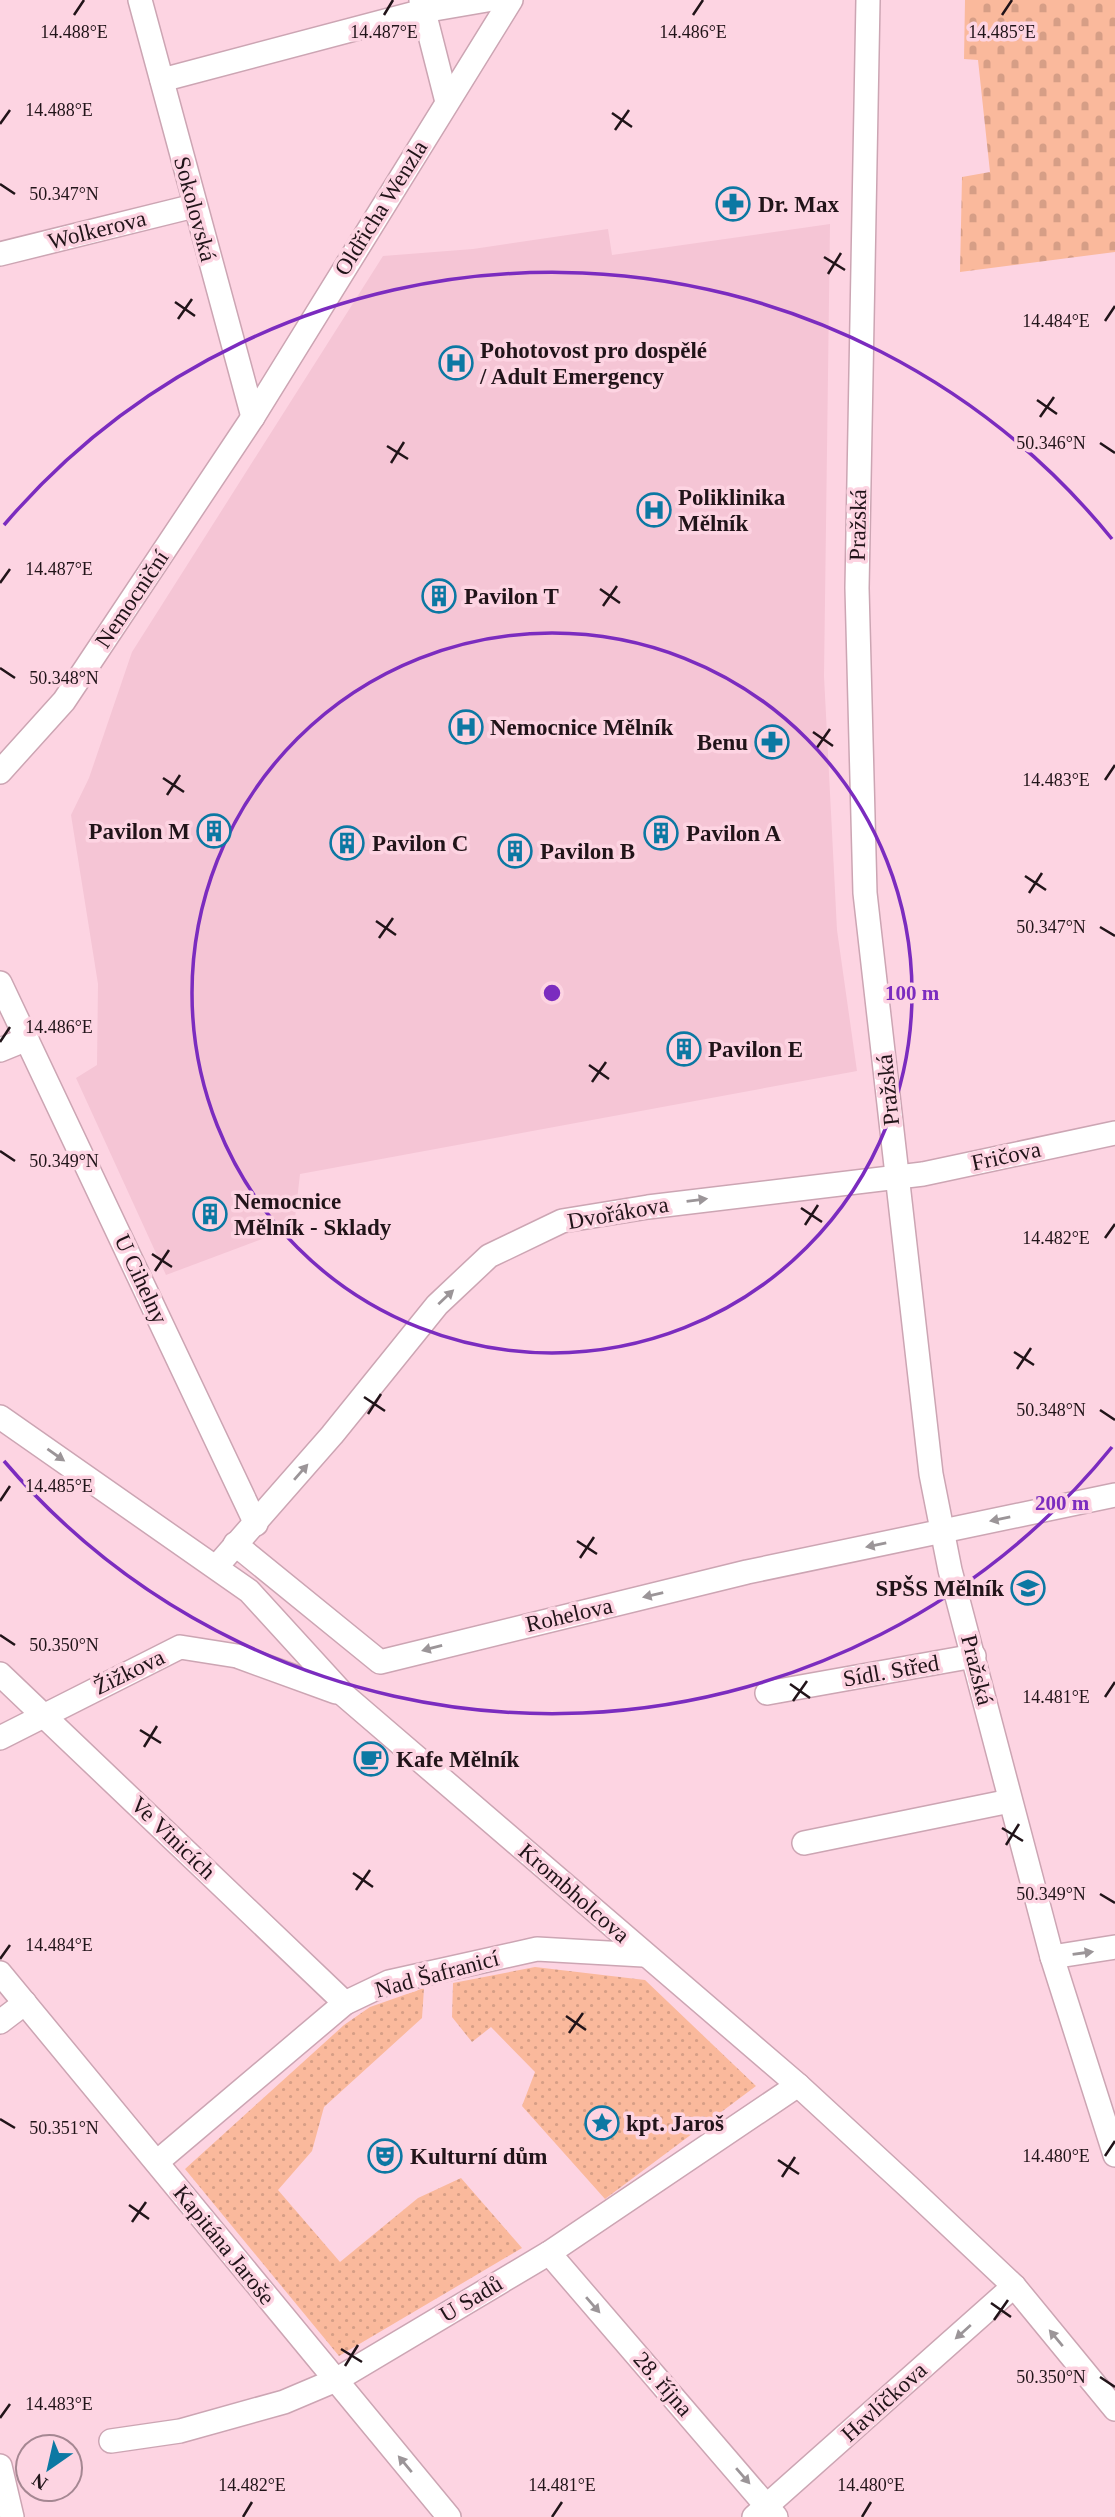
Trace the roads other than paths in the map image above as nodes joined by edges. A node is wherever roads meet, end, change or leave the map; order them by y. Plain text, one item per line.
1 (140, 0) edge
2 (487, 0) edge
3 (511, 0) edge
4 (868, 0) edge
5 (422, 5) edge
6 (162, 80) junction
7 (447, 102) junction
8 (194, 206) junction
9 (0, 254) edge
10 (253, 417) junction
11 (0, 772) edge
12 (0, 983) edge
13 (27, 1039) junction
14 (0, 1050) edge
15 (1115, 1133) edge
16 (897, 1178) junction
17 (0, 1417) edge
18 (1115, 1495) edge
19 (256, 1524) junction
20 (942, 1531) junction
21 (235, 1544) junction
22 (217, 1566) junction
23 (974, 1656) junction
24 (0, 1675) edge
25 (766, 1693) dead end
26 (344, 1695) junction
27 (44, 1714) junction
28 (0, 1738) edge
29 (1010, 1801) junction
30 (804, 1843) dead end
31 (1115, 1947) edge
32 (639, 1949) junction
33 (1052, 1957) junction
34 (0, 1973) edge
35 (25, 2003) junction
36 (345, 2003) junction
37 (0, 2022) edge
38 (798, 2085) junction
39 (1115, 2154) edge
40 (157, 2162) junction
41 (548, 2253) junction
42 (1013, 2286) junction
43 (336, 2380) junction
44 (1115, 2409) edge
45 (111, 2441) dead end
46 (0, 2466) edge
47 (765, 2514) edge
48 (12, 2517) edge
49 (449, 2517) edge

1 - 6 street, Sokolovská
2 - 5 street
3 - 7 street, Oldřicha Wenzla
4 - 16 street, Pražská
5 - 6 street
5 - 7 street
6 - 8 street, Sokolovská
7 - 10 street, Oldřicha Wenzla
8 - 9 street, Wolkerova
8 - 10 street, Sokolovská
10 - 11 street, Nemocniční
12 - 13 street, U Cihelny
13 - 14 street
13 - 19 street, U Cihelny
15 - 16 street, Fričova
19 -> 16 street, Dvořákova
16 - 20 street, Pražská
17 -> 22 street, Krombholcova
18 -> 20 street
19 - 21 street
20 -> 21 street, Rohelova
20 - 23 street, Pražská
21 - 22 street
22 - 26 street, Krombholcova
23 - 25 street, Sídl. Střed
23 - 29 street, Pražská
24 - 27 street, Ve Vinicích
26 - 27 street, Žižkova
26 - 32 street, Krombholcova
27 - 28 street, Žižkova
27 - 36 street, Ve Vinicích
29 - 30 street
29 - 33 street, Pražská
33 -> 31 street
32 - 36 street, Nad Šafranicí
32 - 38 street, Krombholcova
33 - 39 street, Pražská
34 - 35 street, Kapitána Jaroše
35 - 37 street
35 - 40 street, Kapitána Jaroše
36 - 40 street, Nad Šafranicí
38 - 41 street, U Sadů
38 - 42 street, Krombholcova
40 - 43 street, Kapitána Jaroše
41 - 43 street, U Sadů
41 -> 47 street, 28. října
44 -> 42 street, Krombholcova
42 -> 47 street, Havlíčkova
43 - 45 street, U Sadů
49 -> 43 street, Kapitána Jaroše
46 - 48 street

